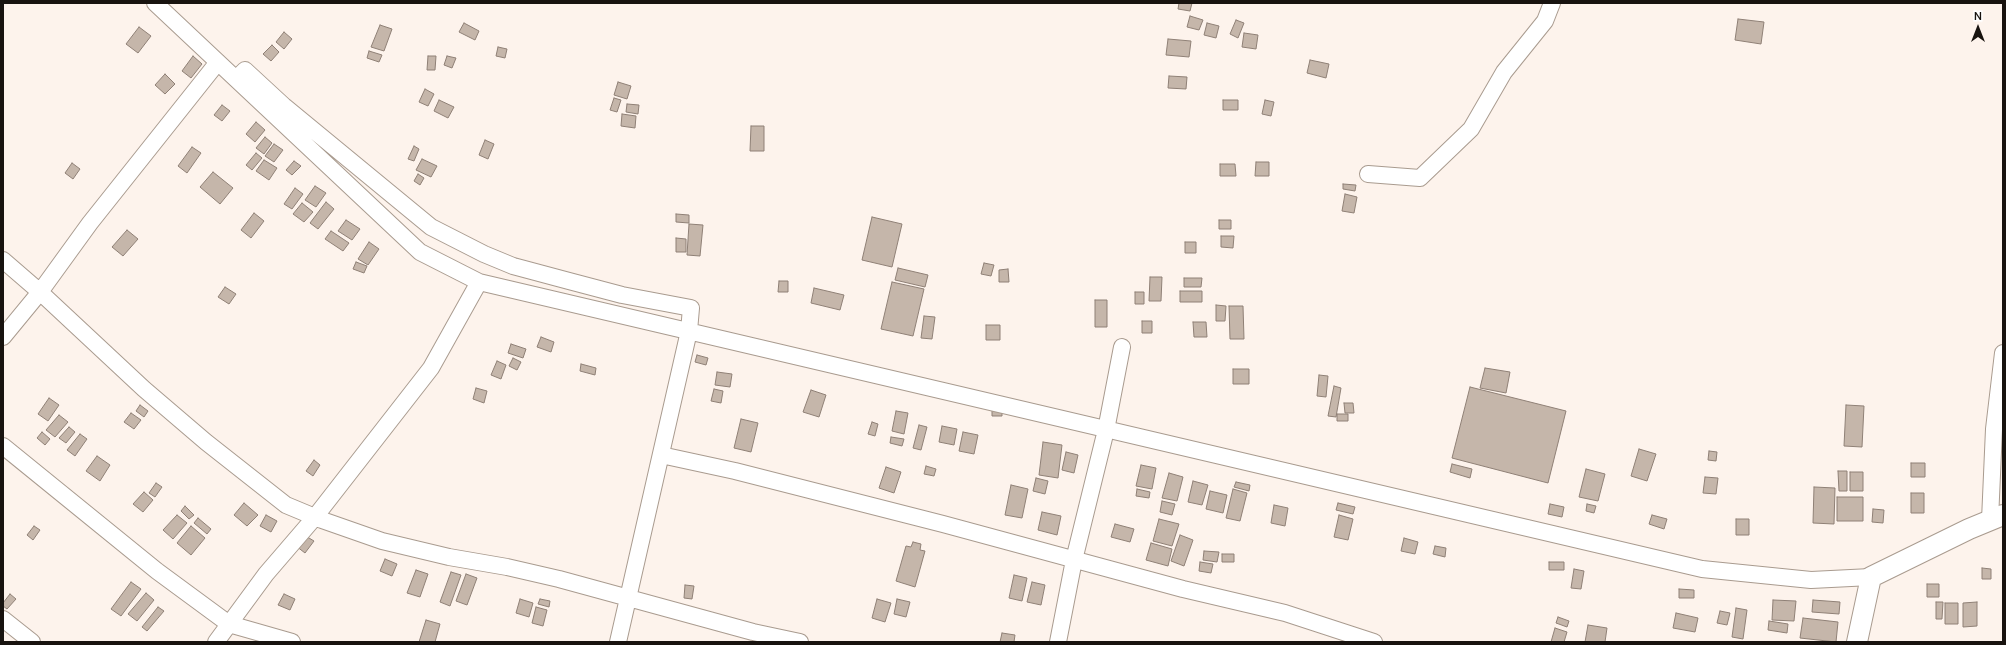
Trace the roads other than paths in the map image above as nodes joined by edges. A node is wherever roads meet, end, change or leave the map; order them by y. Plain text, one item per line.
1 (155, 3) edge
2 (1552, 3) edge
3 (218, 62) junction
4 (236, 79) junction
5 (1368, 174) dead end
6 (3, 260) edge
7 (479, 282) junction
8 (40, 292) junction
9 (690, 331) junction
10 (3, 337) edge
11 (1122, 347) dead end
12 (2003, 353) edge
13 (1106, 430) junction
14 (3, 446) edge
15 (661, 455) junction
16 (315, 517) junction
17 (1997, 517) edge
18 (1074, 560) junction
19 (1871, 577) junction
20 (628, 596) junction
21 (3, 619) edge
22 (229, 624) junction
23 (32, 642) edge
24 (216, 642) edge
25 (292, 642) edge
26 (618, 642) edge
27 (800, 642) edge
28 (1058, 642) edge
29 (1374, 642) edge
30 (1858, 642) edge

1 - 3 street
2 - 5 street
3 - 4 street
3 - 8 street
4 - 7 street
4 - 9 street
6 - 8 street
7 - 9 street
7 - 16 street
8 - 10 street
8 - 16 street
9 - 13 street
9 - 15 street
11 - 13 street
12 - 17 street
13 - 18 street
13 - 19 street
14 - 22 street
15 - 18 street
15 - 20 street
16 - 20 street
16 - 22 street
17 - 19 street
18 - 28 street
18 - 29 street
19 - 30 street
20 - 26 street
20 - 27 street
21 - 23 street
22 - 24 street
22 - 25 street

